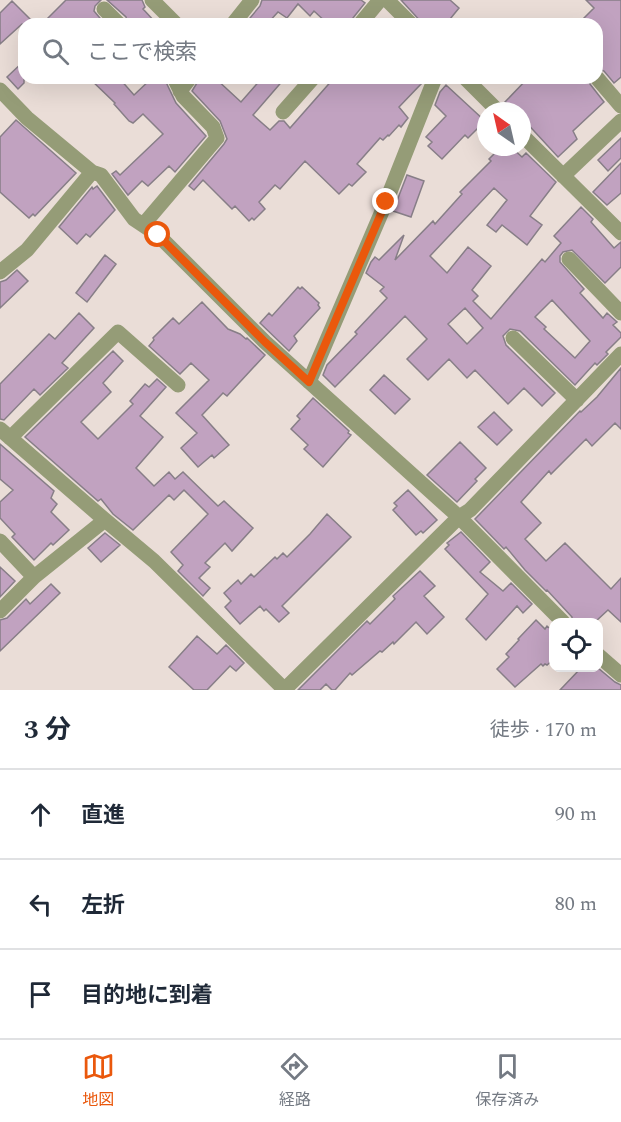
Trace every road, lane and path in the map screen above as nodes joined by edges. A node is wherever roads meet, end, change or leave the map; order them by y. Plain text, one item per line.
1 (152, 0) edge
2 (252, 0) edge
3 (380, 0) edge
4 (387, 0) edge
5 (104, 9) dead end
6 (113, 18) edge
7 (170, 18) edge
8 (238, 18) edge
9 (365, 18) edge
10 (405, 18) edge
11 (177, 84) edge
12 (308, 84) edge
13 (433, 84) edge
14 (471, 84) edge
15 (602, 84) edge
16 (0, 90) edge
17 (489, 102) edge
18 (621, 106) edge
19 (283, 112) dead end
20 (621, 121) edge
21 (531, 144) edge
22 (92, 172) junction
23 (563, 176) junction
24 (143, 225) junction
25 (621, 233) edge
26 (569, 259) dead end
27 (0, 272) edge
28 (621, 313) edge
29 (513, 338) dead end
30 (621, 354) edge
31 (309, 382) junction
32 (178, 385) dead end
33 (577, 400) junction
34 (5, 434) edge
35 (459, 517) junction
36 (105, 520) junction
37 (0, 541) edge
38 (34, 577) junction
39 (0, 611) edge
40 (559, 618) edge
41 (603, 659) edge
42 (621, 675) edge
43 (285, 690) edge

1 - 7 street
2 - 8 street
3 - 9 street
4 - 10 street
5 - 6 street
11 - 24 street
12 - 19 street
13 - 31 street
14 - 17 street
15 - 18 street
16 - 22 street
20 - 23 street
21 - 23 street
22 - 24 street
22 - 27 street
23 - 25 street
24 - 31 street
26 - 28 street
29 - 33 street
30 - 33 street
31 - 35 street
32 - 34 street
33 - 35 street
34 - 36 street
35 - 40 street
35 - 43 street
36 - 38 street
36 - 43 street
37 - 38 street
38 - 39 street
41 - 42 street

